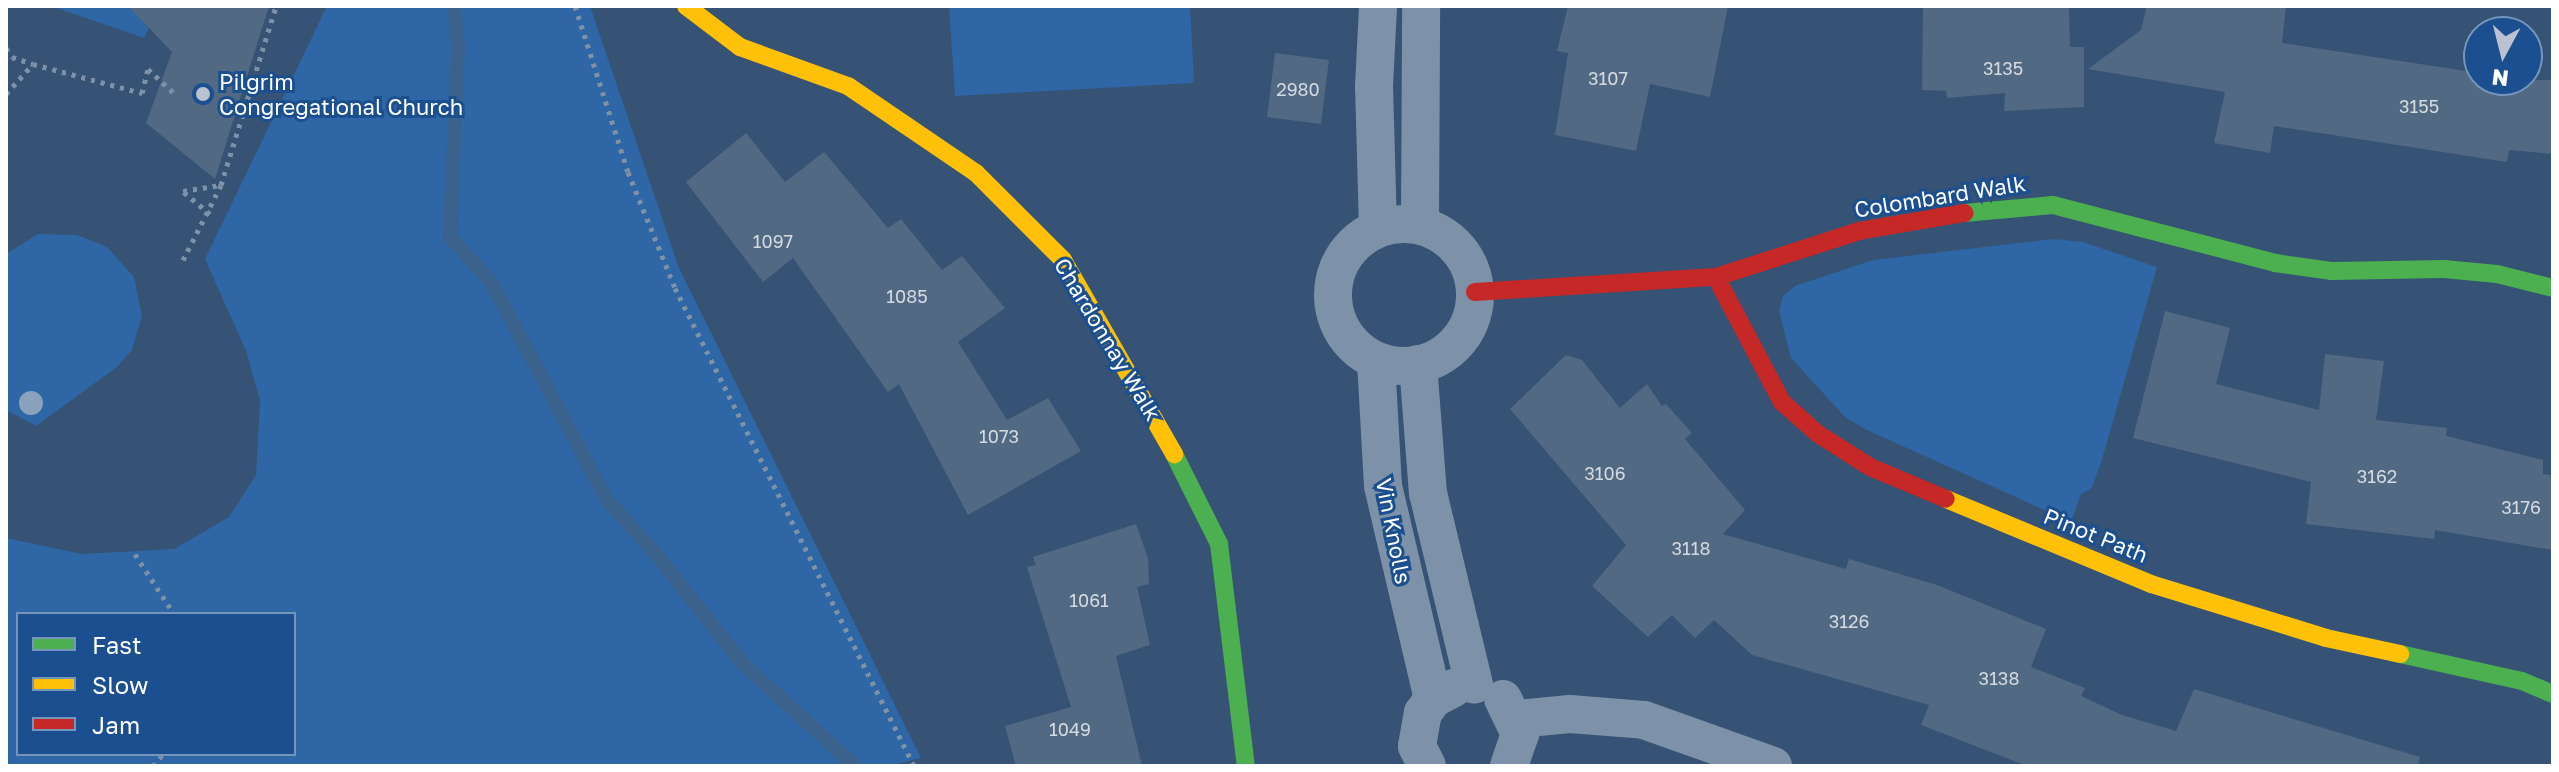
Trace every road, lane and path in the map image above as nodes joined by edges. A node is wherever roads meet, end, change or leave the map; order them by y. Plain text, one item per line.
1 (276, 6) edge
2 (575, 6) edge
3 (686, 6) edge
4 (1378, 6) edge
5 (1421, 6) edge
6 (6, 48) edge
7 (33, 64) junction
8 (173, 92) dead end
9 (6, 94) edge
10 (221, 185) junction
11 (210, 214) junction
12 (1420, 225) junction
13 (1378, 228) junction
14 (183, 260) dead end
15 (1716, 277) junction
16 (2553, 288) edge
17 (1475, 292) junction
18 (1376, 361) junction
19 (1418, 364) junction
20 (135, 554) dead end
21 (173, 612) edge
22 (1474, 685) junction
23 (2553, 694) edge
24 (1433, 699) junction
25 (1517, 719) junction
26 (914, 766) edge
27 (1246, 766) edge
28 (1427, 766) edge
29 (1509, 766) edge
30 (1773, 766) edge

1 - 10 path
2 - 26 path
3 - 27 street, Chardonnay Walk
4 - 13 street
5 - 12 street
6 - 7 path
7 - 8 path
7 - 9 path
10 - 11 path
10 - 11 path
11 - 14 path
12 - 13 street
12 - 17 street
13 - 18 street
15 - 16 street, Colombard Walk
15 - 17 street, Colombard Walk
15 - 23 street, Pinot Path
17 - 19 street
18 - 19 street
18 - 24 street, Vin Knolls
19 - 22 street, Vin Knolls
20 - 21 path
22 - 24 street
22 - 25 street
24 - 28 street
25 - 29 street
25 - 30 street

